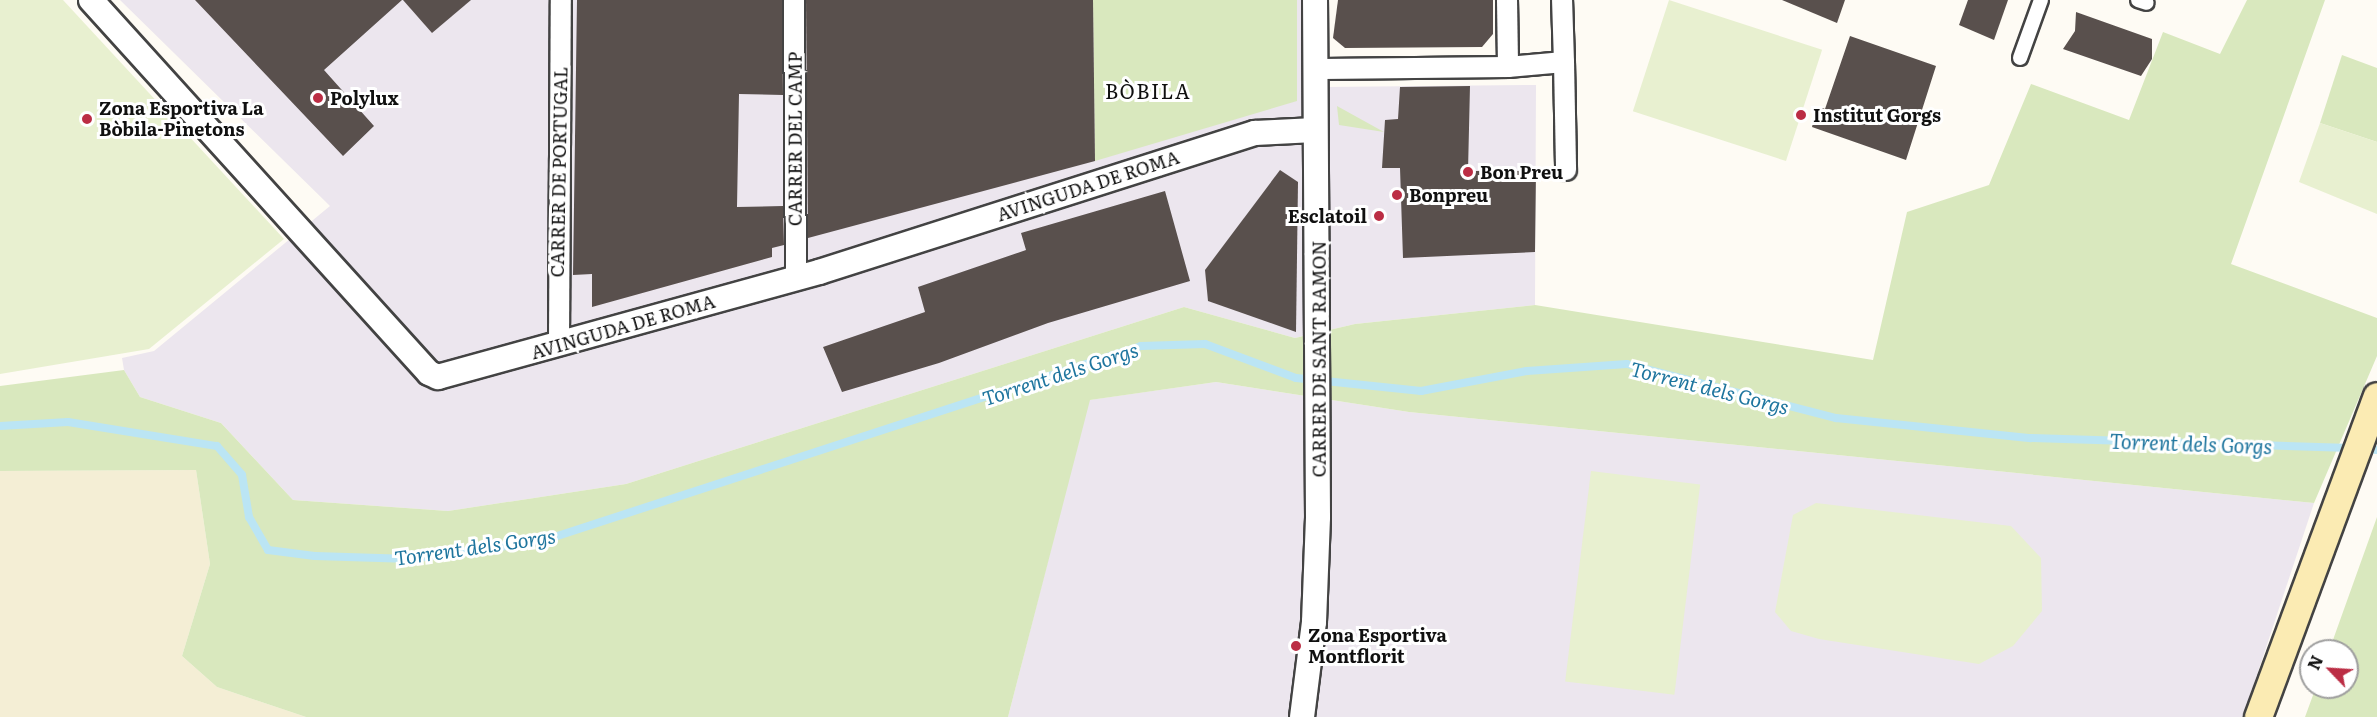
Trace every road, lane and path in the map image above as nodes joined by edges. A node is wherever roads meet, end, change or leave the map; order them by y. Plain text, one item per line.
1 (91, 0) edge
2 (561, 0) edge
3 (794, 0) edge
4 (1315, 0) edge
5 (1507, 0) edge
6 (1562, 0) edge
7 (2041, 0) edge
8 (2020, 58) dead end
9 (1564, 62) junction
10 (1508, 67) junction
11 (1315, 75) junction
12 (1307, 131) junction
13 (1566, 170) dead end
14 (796, 279) junction
15 (560, 344) junction
16 (2377, 396) edge
17 (1302, 717) edge
18 (2258, 717) edge

1 - 15 street, AVINGUDA DE ROMA
2 - 15 street, CARRER DE PORTUGAL
3 - 14 street, CARRER DEL CAMP
4 - 11 street, CARRER DE SANT RAMON
5 - 10 street
6 - 9 street
7 - 8 street
9 - 10 street
9 - 13 street
10 - 11 street
11 - 12 street, CARRER DE SANT RAMON
12 - 14 street, AVINGUDA DE ROMA
12 - 17 street, CARRER DE SANT RAMON
14 - 15 street, AVINGUDA DE ROMA
16 - 18 main road

